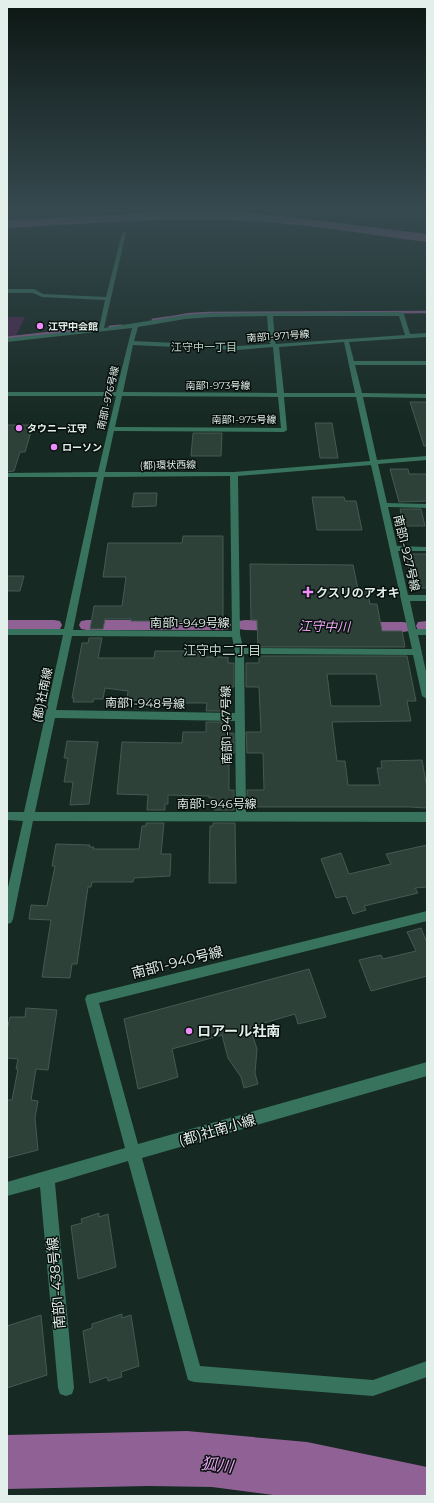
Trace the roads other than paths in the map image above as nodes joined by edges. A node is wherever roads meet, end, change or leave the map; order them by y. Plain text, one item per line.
1 (114, 279) edge
2 (7, 291) edge
3 (109, 299) junction
4 (270, 314) junction
5 (135, 326) junction
6 (101, 330) junction
7 (427, 335) edge
8 (408, 336) junction
9 (7, 340) edge
10 (346, 340) junction
11 (130, 343) junction
12 (275, 345) junction
13 (352, 363) junction
14 (427, 363) edge
15 (7, 394) edge
16 (119, 395) junction
17 (281, 395) junction
18 (360, 395) junction
19 (427, 396) edge
20 (111, 429) junction
21 (427, 458) edge
22 (374, 462) junction
23 (234, 474) junction
24 (7, 475) edge
25 (102, 475) junction
26 (384, 506) junction
27 (427, 506) edge
28 (394, 548) junction
29 (427, 549) edge
30 (404, 598) junction
31 (427, 598) edge
32 (7, 632) edge
33 (412, 632) junction
34 (427, 632) edge
35 (68, 633) junction
36 (236, 634) junction
37 (239, 651) junction
38 (417, 652) junction
39 (427, 696) edge
40 (51, 714) junction
41 (239, 717) junction
42 (7, 816) edge
43 (29, 816) junction
44 (241, 816) junction
45 (427, 818) edge
46 (427, 916) edge
47 (7, 919) edge
48 (427, 1069) edge
49 (133, 1154) junction
50 (47, 1178) junction
51 (7, 1189) edge
52 (427, 1369) edge
53 (66, 1388) dead end

1 - 3 street
2 - 3 street
3 - 6 street
4 - 5 street
4 - 8 street
4 - 12 street, 南部1-975号線
5 - 6 street
5 - 11 street, 南部1-976号線
6 - 9 street
7 - 8 street, 南部1-971号線
8 - 10 street, 南部1-971号線
10 - 12 street, 南部1-971号線
10 - 13 street
11 - 12 street, 南部1-971号線
11 - 16 street, 南部1-976号線
12 - 17 street, 南部1-975号線
13 - 14 street
13 - 18 street
15 - 16 street, 南部1-973号線
16 - 17 street, 南部1-973号線
16 - 20 street, 南部1-976号線
17 - 18 street, 南部1-973号線
17 - 20 street, 南部1-975号線
18 - 19 street, 南部1-973号線
18 - 22 street
20 - 25 street, 南部1-976号線
21 - 22 street, (都)環状西線
22 - 23 street, (都)環状西線
22 - 26 street, 南部1-927号線
23 - 25 street, (都)環状西線
23 - 36 street, 南部1-949号線
24 - 25 street, (都)環状西線
25 - 35 street, (都)社南線
26 - 27 street
26 - 28 street, 南部1-927号線
28 - 29 street
28 - 30 street, 南部1-927号線
30 - 31 street
30 - 33 street, 南部1-927号線
32 - 35 street, 南部1-949号線
33 - 34 street
33 - 38 street, 南部1-927号線
35 - 36 street, 南部1-949号線
35 - 40 street, (都)社南線
36 - 37 street, 南部1-947号線
37 - 38 street
37 - 41 street, 南部1-947号線
38 - 39 street, 南部1-927号線
40 - 41 street, 南部1-948号線
40 - 43 street, (都)社南線
41 - 44 street, 南部1-947号線
42 - 43 street, 南部1-946号線
43 - 44 street, 南部1-946号線
43 - 47 street, (都)社南線
44 - 45 street, 南部1-946号線
46 - 49 street, 南部1-940号線
48 - 49 street, (都)社南小線
49 - 50 street, (都)社南小線
49 - 52 street
50 - 51 street, (都)社南小線
50 - 53 street, 南部1-438号線

